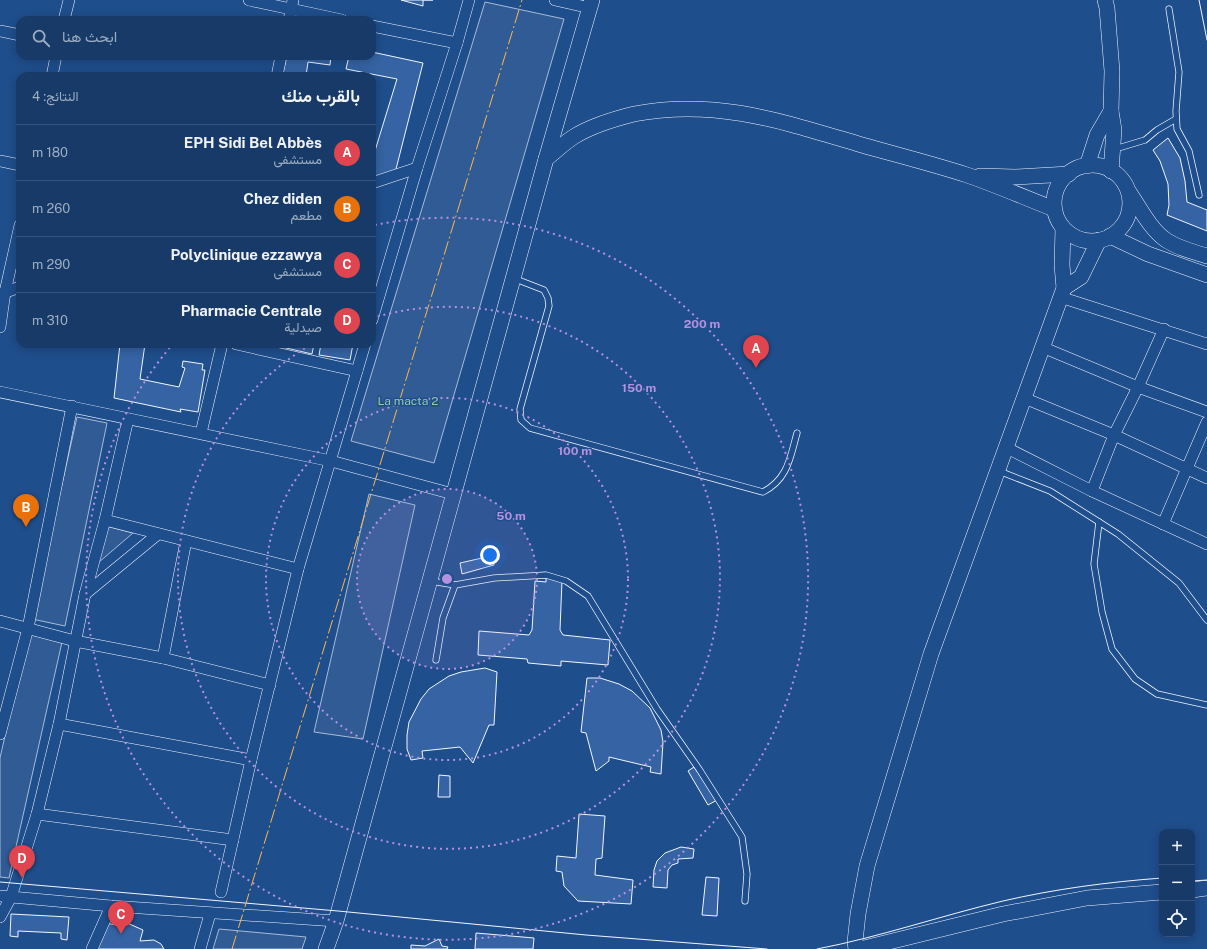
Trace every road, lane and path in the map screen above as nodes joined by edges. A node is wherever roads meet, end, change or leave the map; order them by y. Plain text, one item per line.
1 (69, 0) edge
2 (249, 0) edge
3 (469, 0) edge
4 (555, 0) edge
5 (1105, 0) edge
6 (591, 4) edge
7 (1169, 9) dead end
8 (291, 10) edge
9 (65, 16) edge
10 (322, 16) edge
11 (376, 27) edge
12 (0, 31) edge
13 (16, 34) edge
14 (457, 43) junction
15 (55, 60) edge
16 (280, 60) edge
17 (53, 72) edge
18 (278, 72) edge
19 (1111, 110) junction
20 (1176, 118) junction
21 (1113, 150) junction
22 (546, 159) junction
23 (0, 161) edge
24 (16, 164) edge
25 (1087, 166) junction
26 (417, 168) junction
27 (1111, 171) junction
28 (1068, 174) junction
29 (967, 175) junction
30 (376, 182) edge
31 (1128, 192) junction
32 (1199, 195) dead end
33 (1054, 209) junction
34 (1063, 228) junction
35 (1105, 238) junction
36 (16, 241) edge
37 (1207, 256) edge
38 (1207, 274) edge
39 (513, 278) junction
40 (16, 289) edge
41 (1062, 292) junction
42 (3, 293) edge
43 (376, 306) edge
44 (0, 327) edge
45 (1164, 329) junction
46 (1207, 344) edge
47 (1042, 347) junction
48 (221, 348) edge
49 (253, 348) edge
50 (364, 348) edge
51 (357, 372) junction
52 (1138, 388) junction
53 (0, 392) edge
54 (1024, 398) junction
55 (72, 406) junction
56 (1207, 412) edge
57 (128, 419) junction
58 (1207, 422) edge
59 (201, 433) junction
60 (797, 433) dead end
61 (1114, 435) junction
62 (1005, 447) junction
63 (330, 461) junction
64 (1187, 468) junction
65 (997, 470) junction
66 (1207, 478) edge
67 (1092, 491) junction
68 (453, 494) junction
69 (105, 520) junction
70 (1099, 522) junction
71 (1162, 524) junction
72 (158, 534) junction
73 (186, 541) junction
74 (1207, 544) edge
75 (298, 569) junction
76 (428, 580) junction
77 (456, 585) junction
78 (86, 594) junction
79 (1207, 620) edge
80 (0, 621) edge
81 (28, 628) junction
82 (75, 641) junction
83 (163, 658) junction
84 (436, 660) dead end
85 (270, 685) junction
86 (1207, 705) edge
87 (59, 724) junction
88 (0, 734) edge
89 (251, 760) junction
90 (37, 814) junction
91 (233, 840) junction
92 (1207, 888) edge
93 (1195, 890) edge
94 (221, 892) dead end
95 (1159, 892) edge
96 (5, 897) edge
97 (745, 901) dead end
98 (111, 906) junction
99 (210, 914) junction
100 (0, 917) edge
101 (336, 921) junction
102 (92, 949) edge
103 (200, 949) edge
104 (326, 949) edge
105 (856, 949) edge
106 (860, 949) edge

1 - 9 street
2 - 8 street
3 - 14 street
4 - 6 street
5 - 19 main road
6 - 22 main road
7 - 20 lane
8 - 10 street
11 - 14 street
12 - 13 street
14 - 26 street
15 - 17 street
16 - 18 street
19 - 21 main road
19 - 25 main road
20 - 21 lane
20 - 32 lane
21 - 27 main road
22 - 29 main road
22 - 39 main road
23 - 24 street
25 - 27 main road
25 - 28 main road
26 - 30 street
26 - 43 street
27 - 31 main road
28 - 29 main road
28 - 33 main road
29 - 33 main road
31 - 35 main road
31 - 37 main road
33 - 34 main road
34 - 35 main road
34 - 41 main road
35 - 38 main road
35 - 41 main road
36 - 42 street
39 - 60 lane
39 - 68 main road
40 - 42 street
41 - 45 street
41 - 47 main road
42 - 44 street
45 - 46 street
45 - 52 street
47 - 52 street
47 - 54 main road
48 - 59 street
49 - 51 street
50 - 51 street
51 - 63 street
52 - 56 street
52 - 61 street
53 - 55 street
54 - 61 street
54 - 62 main road
55 - 57 street
55 - 81 street
57 - 59 street
57 - 69 street
58 - 64 street
59 - 63 street
61 - 64 street
61 - 67 street
62 - 65 main road
62 - 67 street
63 - 68 street
63 - 75 street
64 - 66 street
64 - 71 street
65 - 70 lane
65 - 105 main road
67 - 71 street
68 - 76 main road
69 - 72 street
69 - 78 street
70 - 79 lane
70 - 86 lane
71 - 74 street
72 - 73 street
72 - 78 street
73 - 75 street
73 - 83 street
75 - 85 street
76 - 77 lane
76 - 101 main road
77 - 84 lane
77 - 97 lane
78 - 82 street
80 - 81 street
81 - 82 street
81 - 88 street
82 - 83 street
82 - 87 street
83 - 85 street
85 - 89 street
87 - 89 street
87 - 90 street
89 - 91 street
90 - 91 street
90 - 96 street
91 - 94 street
92 - 93 main road
95 - 106 main road
96 - 98 street
96 - 100 street
98 - 99 street
98 - 102 street
99 - 101 street
99 - 103 street
101 - 104 main road

